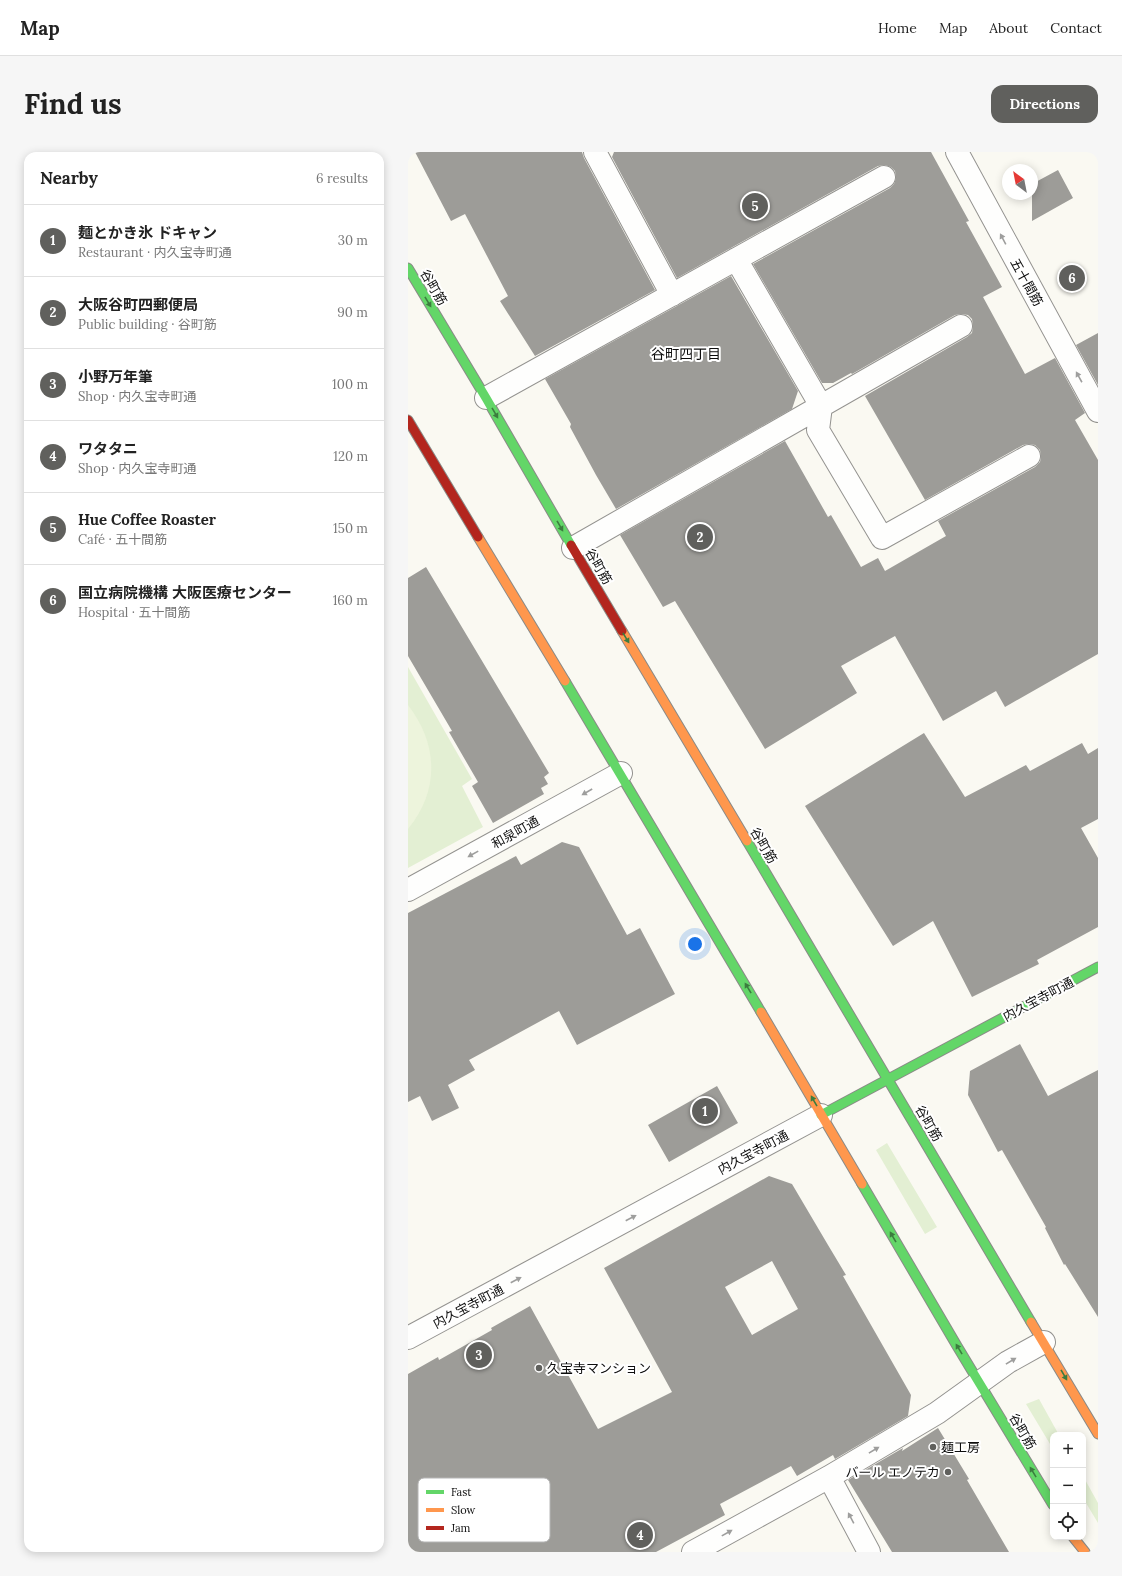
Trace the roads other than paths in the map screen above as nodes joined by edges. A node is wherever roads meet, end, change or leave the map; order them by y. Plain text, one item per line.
1 (596, 152) edge
2 (957, 152) edge
3 (884, 177) dead end
4 (736, 259) junction
5 (408, 268) edge
6 (672, 295) junction
7 (961, 326) dead end
8 (486, 398) junction
9 (821, 406) junction
10 (1098, 411) edge
11 (409, 425) edge
12 (1029, 456) dead end
13 (573, 548) junction
14 (621, 773) junction
15 (408, 890) edge
16 (1098, 967) edge
17 (888, 1079) junction
18 (822, 1115) junction
19 (408, 1338) edge
20 (1044, 1342) junction
21 (979, 1383) junction
22 (1098, 1434) edge
23 (829, 1477) junction
24 (1052, 1504) edge
25 (1073, 1540) edge
26 (1075, 1540) edge
27 (693, 1552) edge
28 (870, 1552) edge
29 (1076, 1552) edge
30 (1085, 1552) edge

1 - 6 street
10 -> 2 street, 五十間筋
3 - 4 street
4 - 6 street
4 - 9 street
5 -> 8 main road, 谷町筋
6 - 8 street
7 - 9 street
8 -> 13 main road, 谷町筋
9 - 12 street
9 - 13 street
11 - 14 main road, 谷町筋
13 -> 17 main road, 谷町筋
14 -> 15 street, 和泉町通
18 -> 14 main road, 谷町筋
16 - 17 main road, 内久宝寺町通
17 - 18 main road, 内久宝寺町通
17 - 20 main road, 谷町筋
19 -> 18 street, 内久宝寺町通
21 -> 18 main road, 谷町筋
21 -> 20 street
20 -> 22 main road, 谷町筋
23 -> 21 street
24 -> 21 main road, 谷町筋
27 -> 23 street
28 -> 23 street
25 - 29 main road
26 - 30 main road

